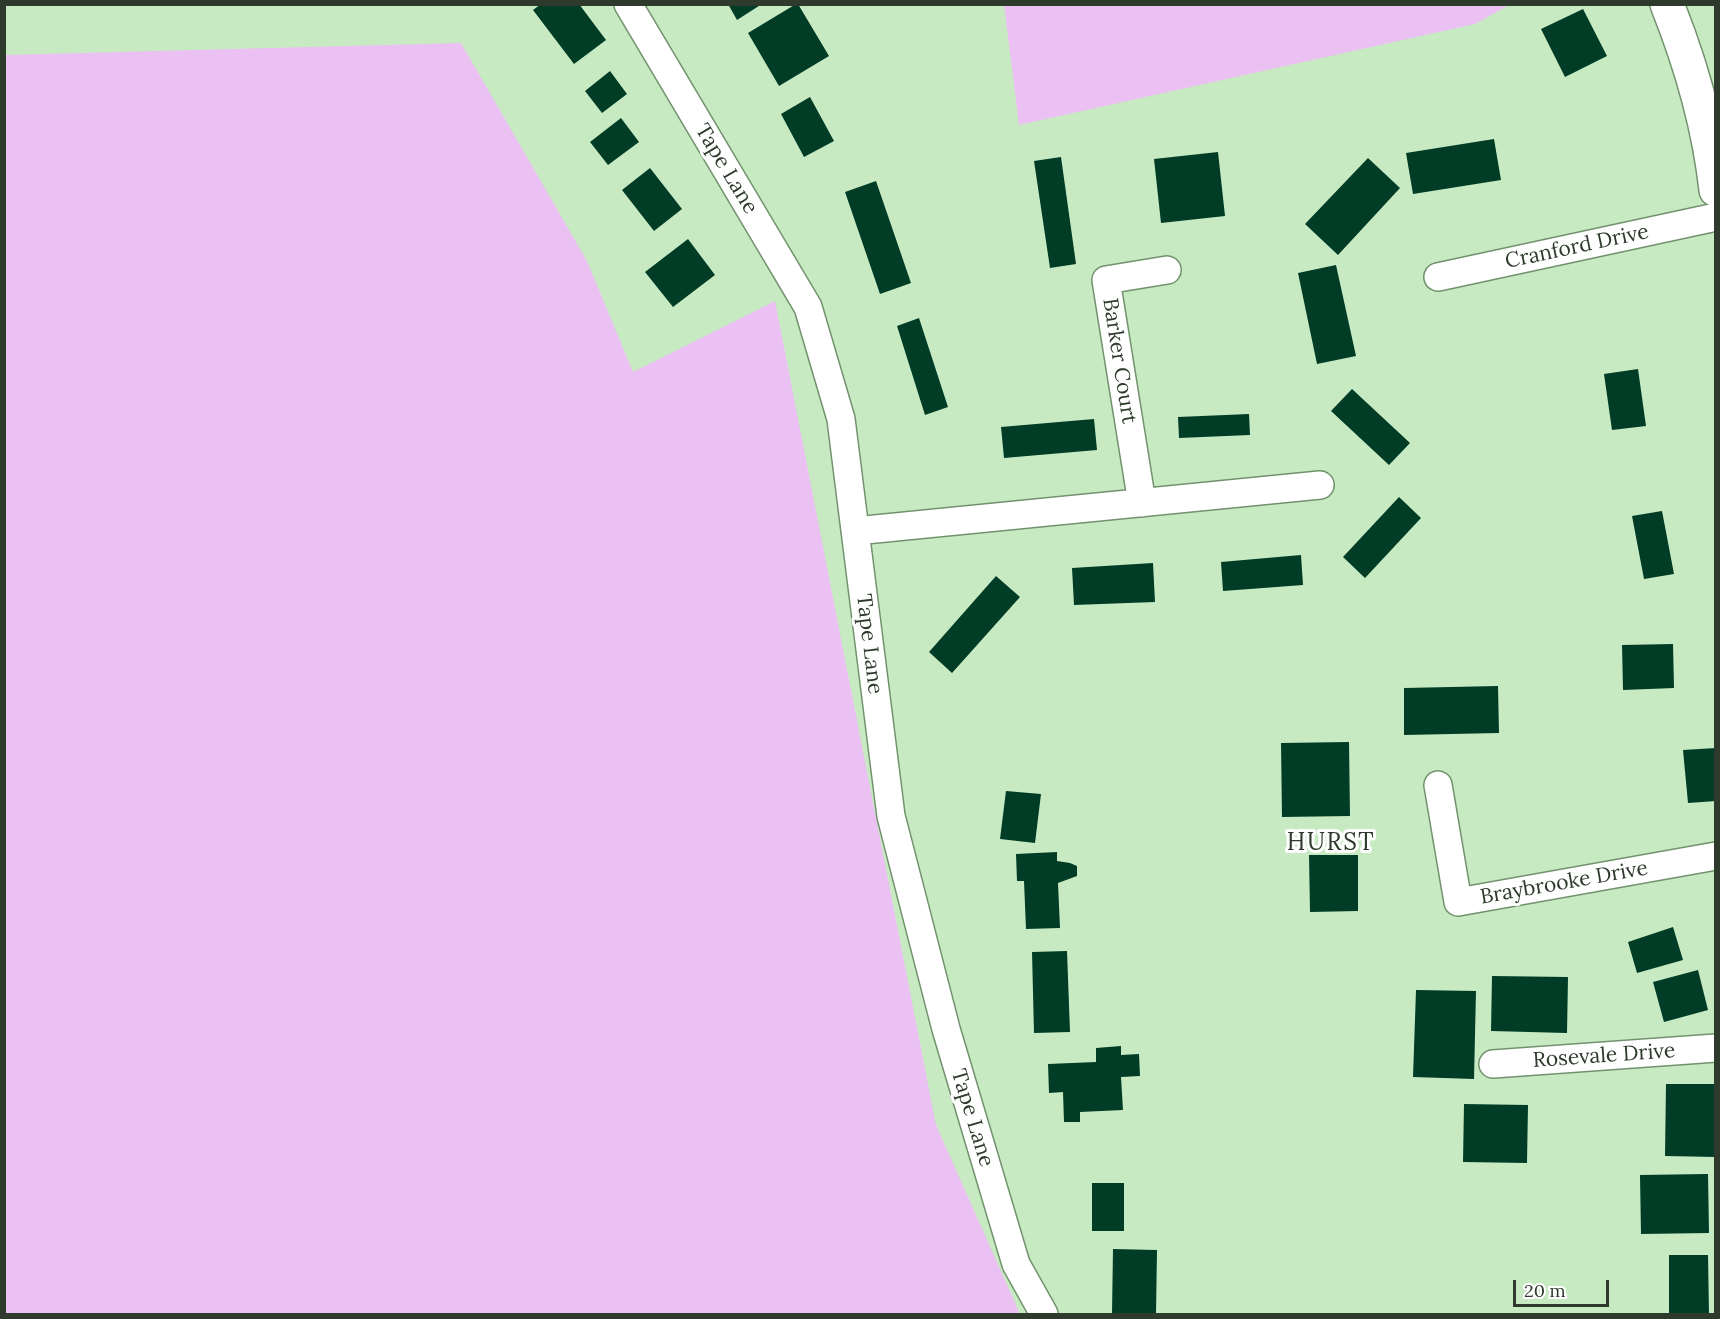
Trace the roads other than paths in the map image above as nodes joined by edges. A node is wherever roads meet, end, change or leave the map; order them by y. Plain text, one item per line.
1 (628, 4) edge
2 (1667, 4) edge
3 (1716, 190) edge
4 (1716, 217) edge
5 (1167, 270) dead end
6 (1438, 277) dead end
7 (1320, 485) dead end
8 (1142, 503) junction
9 (855, 531) junction
10 (1438, 785) dead end
11 (1716, 856) edge
12 (1716, 1047) edge
13 (1494, 1064) dead end
14 (1044, 1314) edge

1 - 9 street, Tape Lane
2 - 3 street
4 - 6 street, Cranford Drive
5 - 8 street, Barker Court
7 - 8 street
8 - 9 street
9 - 14 street, Tape Lane
10 - 11 street, Braybrooke Drive
12 - 13 street, Rosevale Drive

